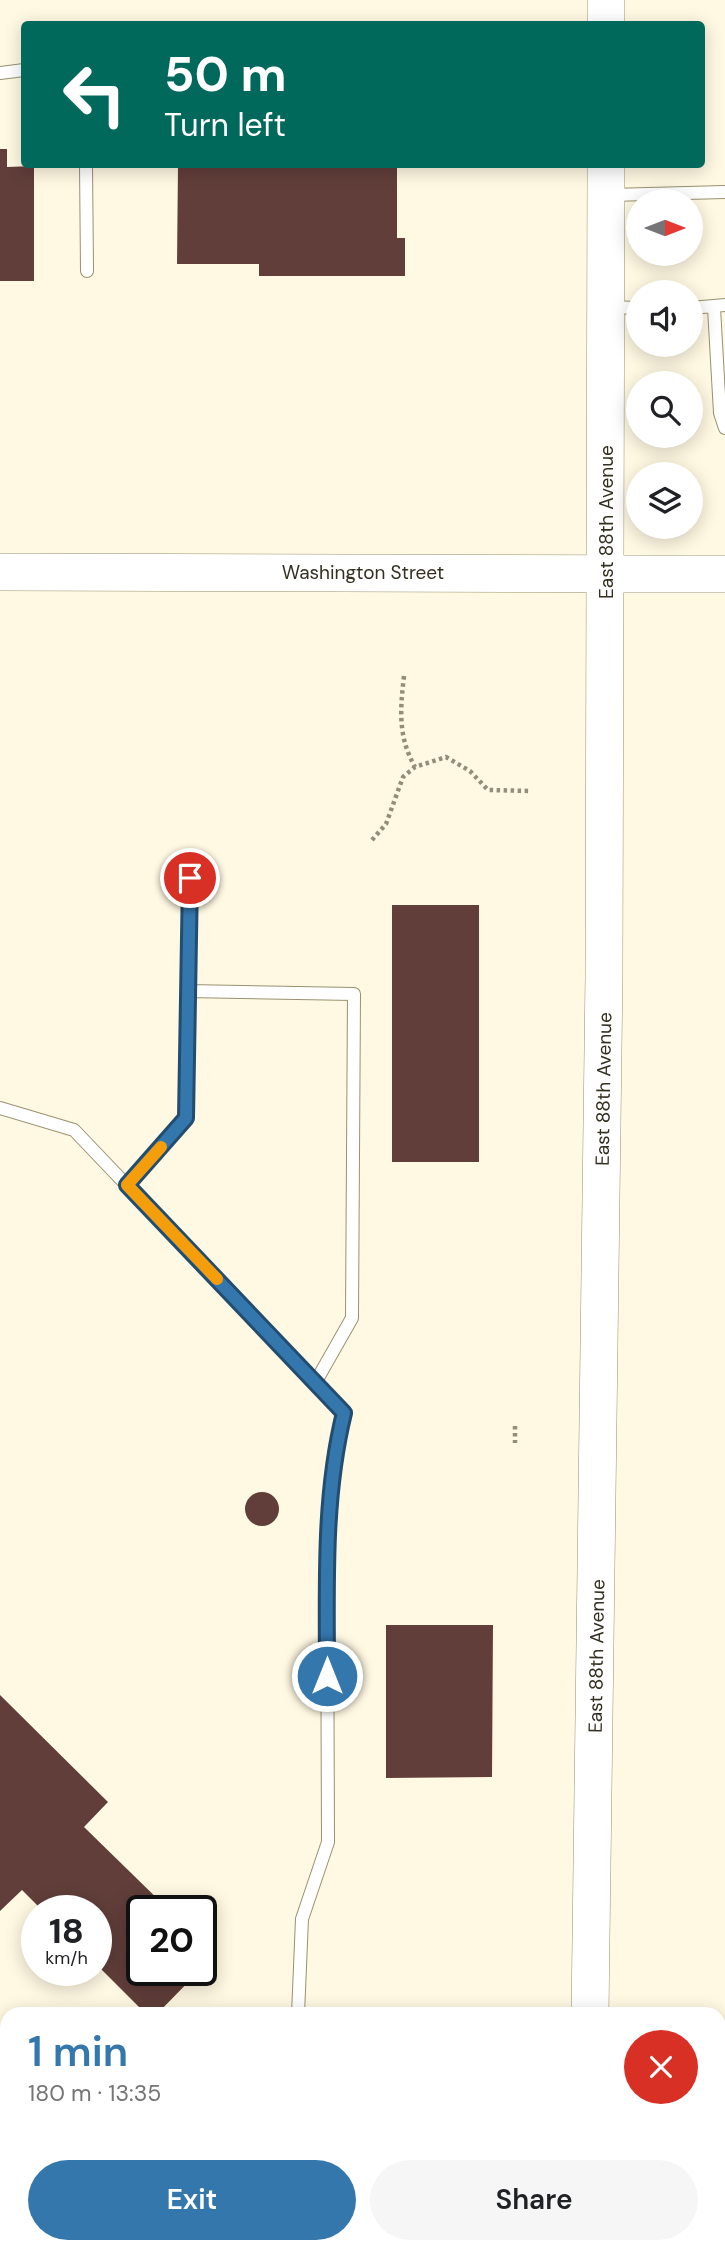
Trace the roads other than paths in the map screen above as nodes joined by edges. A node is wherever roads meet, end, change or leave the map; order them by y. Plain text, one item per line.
1 (607, 0) edge
2 (607, 21) edge
3 (21, 70) edge
4 (0, 73) edge
5 (86, 168) edge
6 (607, 180) edge
7 (725, 192) edge
8 (87, 271) dead end
9 (720, 307) edge
10 (622, 308) edge
11 (725, 428) edge
12 (0, 572) edge
13 (606, 573) junction
14 (725, 574) edge
15 (190, 878) dead end
16 (187, 991) junction
17 (0, 1108) edge
18 (127, 1185) junction
19 (315, 1383) junction
20 (298, 2007) edge
21 (590, 2007) edge

1 - 2 main road
3 - 4 lane
5 - 8 lane
6 - 7 lane
6 - 10 main road, East 88th Avenue
9 - 11 lane
10 - 13 main road, East 88th Avenue
12 - 13 main road, Washington Street
13 - 14 main road, Washington Street
13 - 21 main road, East 88th Avenue
15 - 16 lane
16 - 18 lane
16 - 19 lane
17 - 18 lane
18 - 19 lane
19 - 20 lane

